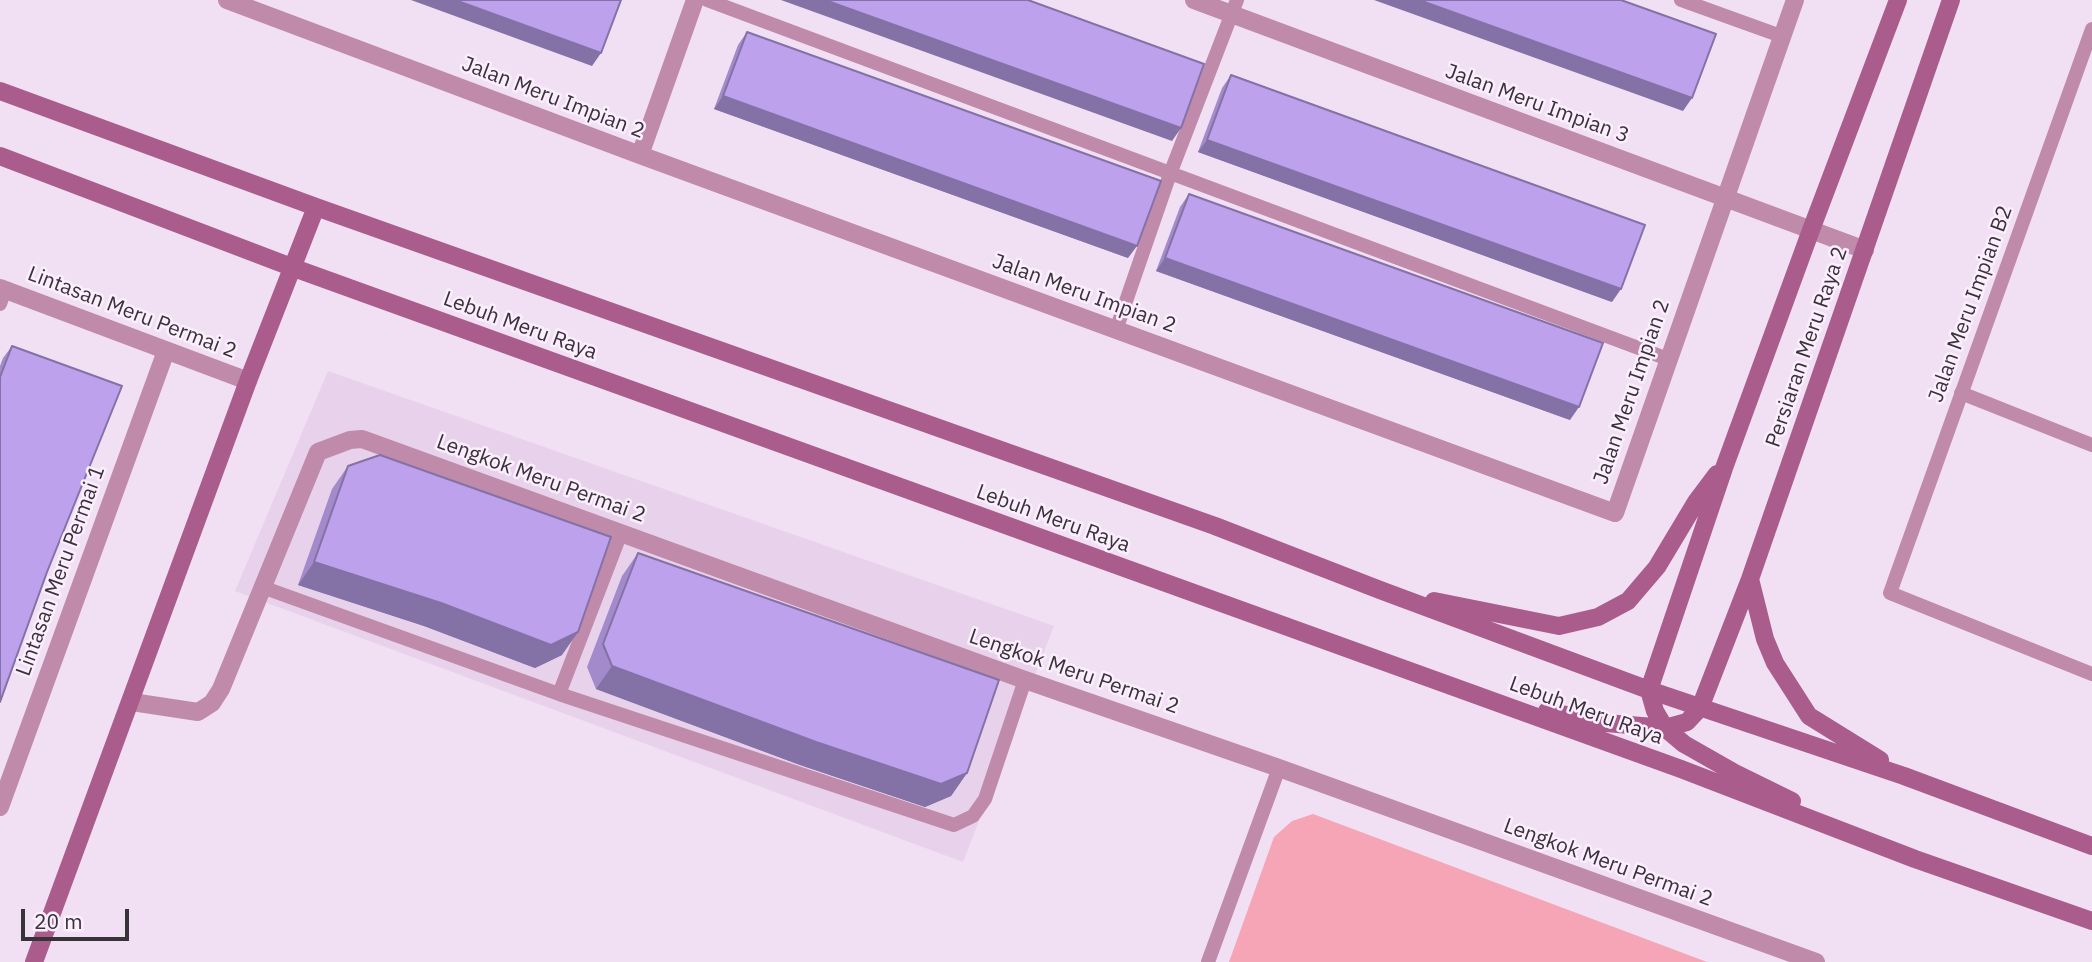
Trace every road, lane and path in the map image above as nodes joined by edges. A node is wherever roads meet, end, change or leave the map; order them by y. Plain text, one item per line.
1 (227, 0) edge
2 (695, 0) edge
3 (707, 0) edge
4 (1194, 0) edge
5 (1681, 0) edge
6 (1795, 0) edge
7 (1898, 0) edge
8 (1951, 0) edge
9 (1961, 0) edge
10 (1234, 7) edge
11 (2092, 29) edge
12 (1782, 36) junction
13 (1932, 54) junction
14 (0, 91) edge
15 (640, 155) junction
16 (0, 156) edge
17 (1170, 174) junction
18 (1724, 198) junction
19 (316, 207) junction
20 (1811, 230) junction
21 (1865, 250) junction
22 (293, 268) junction
23 (2, 294) edge
24 (1116, 330) junction
25 (166, 351) junction
26 (1668, 359) junction
27 (248, 381) junction
28 (1961, 393) junction
29 (2092, 444) edge
30 (1728, 459) junction
31 (621, 533) junction
32 (1750, 579) junction
33 (262, 587) junction
34 (1380, 590) junction
35 (2092, 674) edge
36 (1026, 680) junction
37 (1649, 690) junction
38 (559, 694) junction
39 (1475, 696) junction
40 (132, 702) junction
41 (1700, 708) junction
42 (1665, 728) junction
43 (1279, 768) junction
44 (1905, 776) junction
45 (0, 807) edge
46 (2092, 846) edge
47 (1915, 859) junction
48 (2092, 921) edge
49 (34, 962) edge
50 (1208, 962) edge
51 (1816, 962) edge

1 - 15 street, Jalan Meru Impian 2
2 - 15 street
3 - 17 lane
4 - 10 street, Jalan Meru Impian 3
5 - 12 lane
6 - 12 street, Jalan Meru Impian 2
7 - 20 main road, Persiaran Meru Raya 2
8 - 13 main road, Persiaran Meru Raya 2
9 - 13 main road
10 - 17 lane
10 - 18 street, Jalan Meru Impian 3
11 - 28 lane, Jalan Meru Impian B2
12 - 18 street, Jalan Meru Impian 2
13 - 21 main road, Persiaran Meru Raya 2
14 - 19 main road, Lebuh Meru Raya
15 - 24 street, Jalan Meru Impian 2
16 - 22 main road, Lebuh Meru Raya
17 - 24 lane
17 - 26 lane
18 - 20 street, Jalan Meru Impian 3
18 - 26 street, Jalan Meru Impian 2
19 - 22 main road
19 - 34 main road, Lebuh Meru Raya
20 - 21 street, Jalan Meru Impian 3
20 - 30 main road, Persiaran Meru Raya 2
21 - 32 main road, Persiaran Meru Raya 2
22 - 27 main road
22 - 39 main road, Lebuh Meru Raya
23 - 25 street, Lintasan Meru Permai 2
24 - 26 street, Jalan Meru Impian 2
25 - 27 street, Lintasan Meru Permai 2
25 - 45 street, Lintasan Meru Permai 1
27 - 40 main road
28 - 29 lane
28 - 35 lane, Jalan Meru Impian B2
30 - 34 main road
30 - 37 main road, Persiaran Meru Raya 2
31 - 33 street, Lengkok Meru Permai 2
31 - 36 street, Lengkok Meru Permai 2
31 - 38 lane
32 - 41 main road, Persiaran Meru Raya 2
32 - 44 main road
33 - 38 lane
33 - 40 street
34 - 37 main road, Lebuh Meru Raya
36 - 38 lane
36 - 43 street, Lengkok Meru Permai 2
37 - 41 main road, Lebuh Meru Raya
37 - 42 main road
39 - 42 main road
39 - 47 main road, Lebuh Meru Raya
40 - 49 main road
41 - 42 main road
41 - 44 main road, Lebuh Meru Raya
42 - 47 main road
43 - 50 lane
43 - 51 street, Lengkok Meru Permai 2
44 - 46 main road, Lebuh Meru Raya
47 - 48 main road, Lebuh Meru Raya

